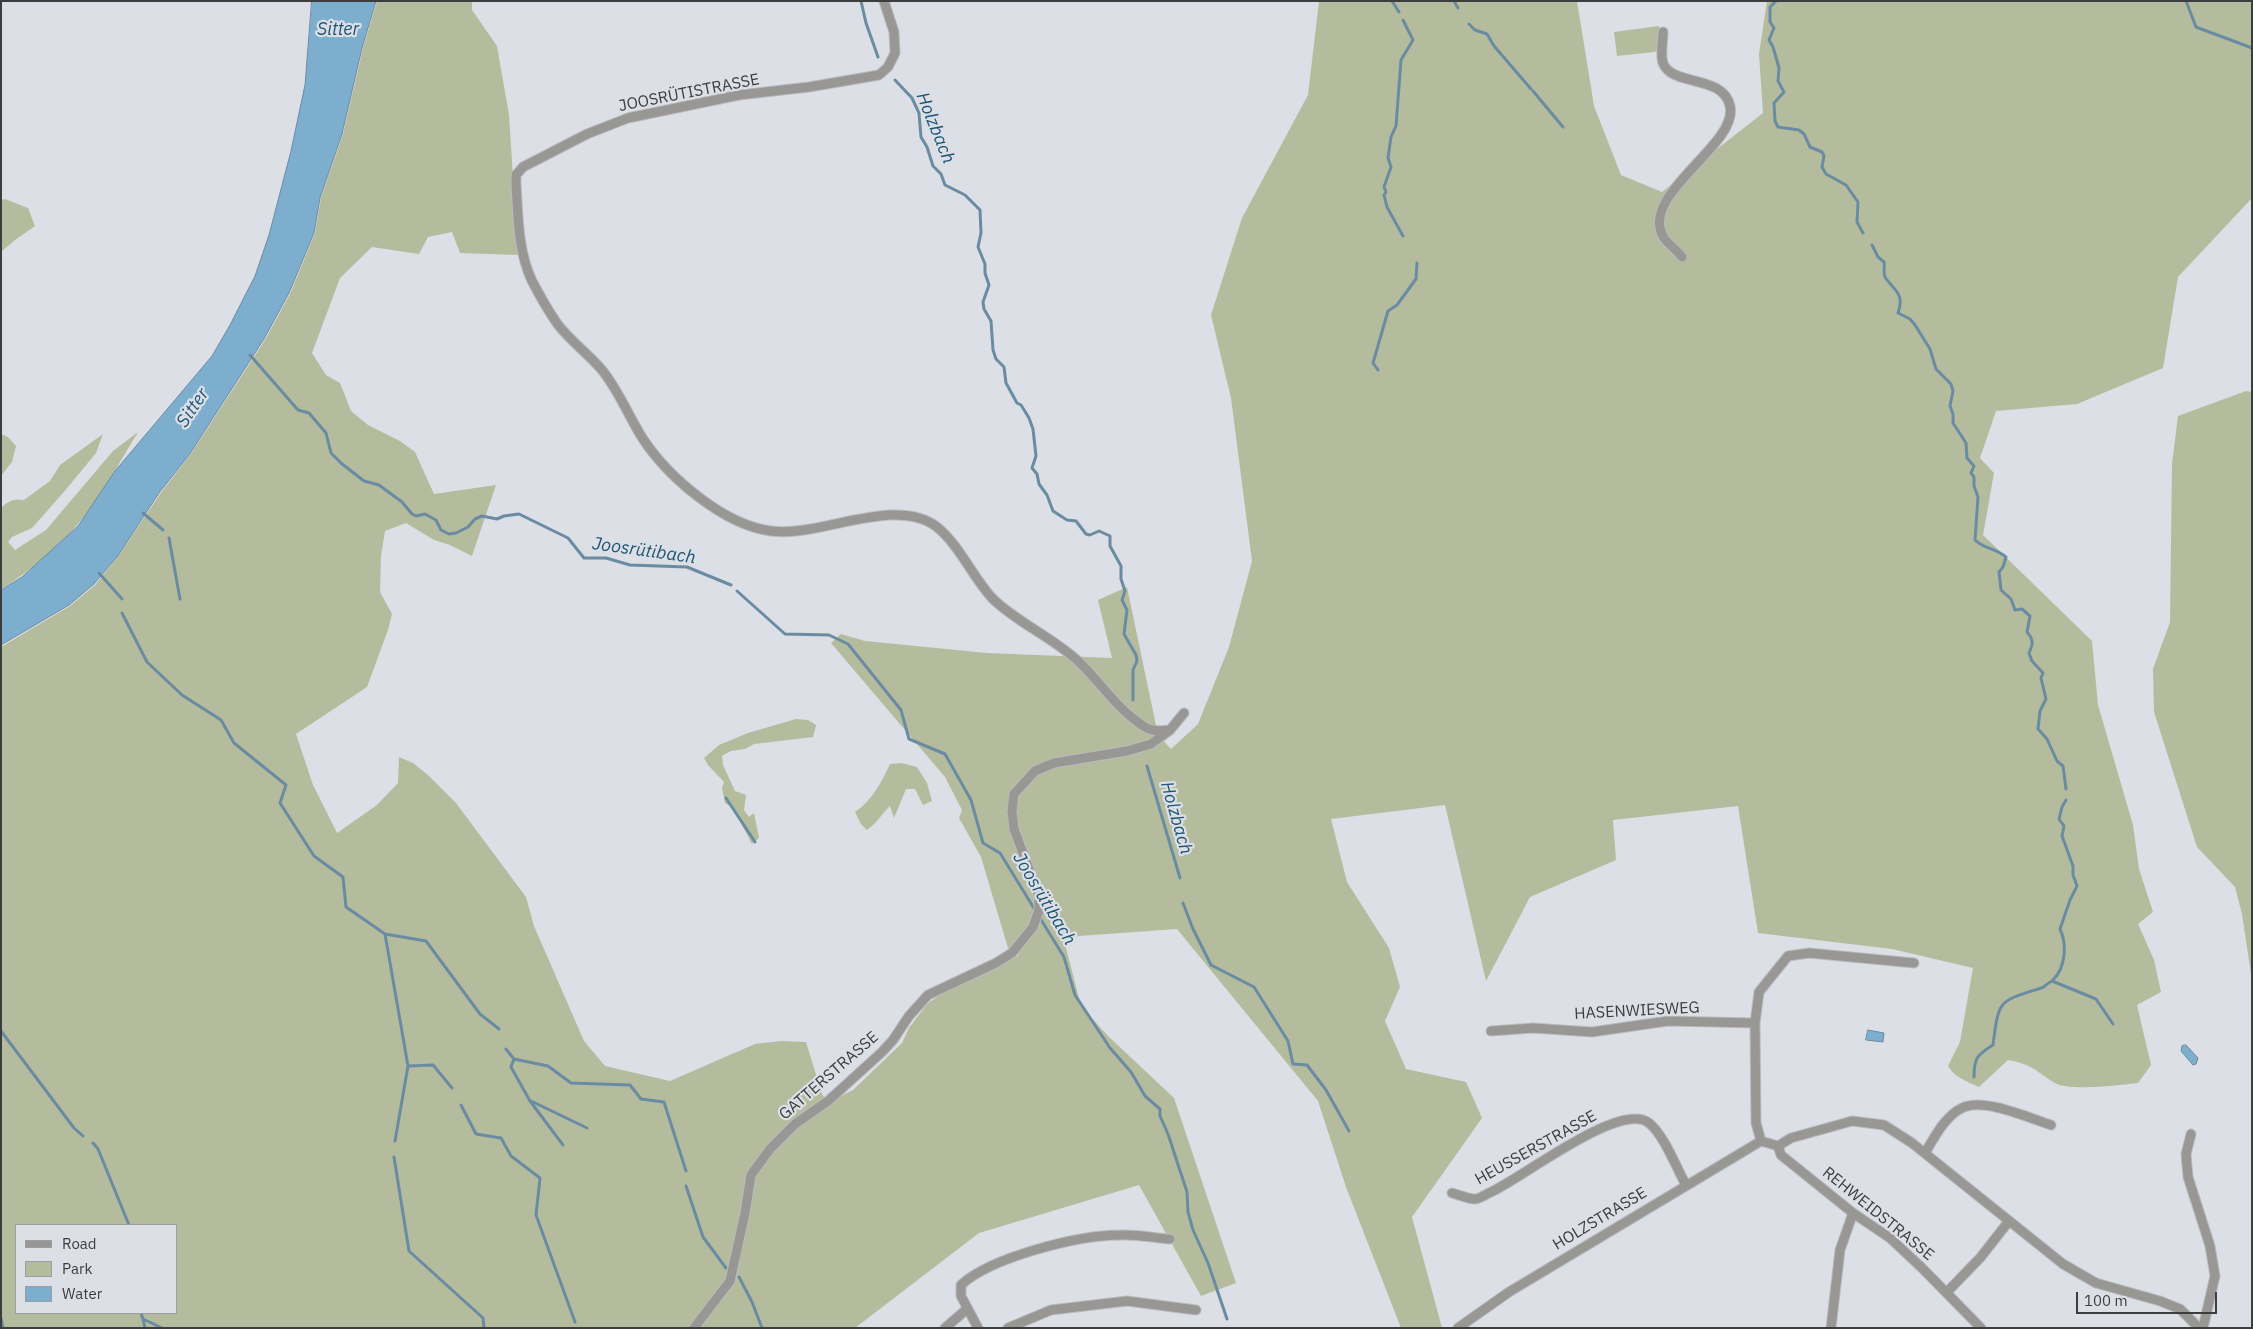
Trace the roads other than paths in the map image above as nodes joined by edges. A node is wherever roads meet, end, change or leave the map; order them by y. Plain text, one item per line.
1 (884, 1) edge
2 (1663, 32) dead end
3 (1682, 257) dead end
4 (1184, 713) dead end
5 (1170, 730) junction
6 (1914, 963) dead end
7 (1755, 1023) junction
8 (1491, 1031) dead end
9 (2051, 1125) dead end
10 (2191, 1134) dead end
11 (1761, 1141) junction
12 (1778, 1146) junction
13 (1925, 1153) junction
14 (1686, 1185) junction
15 (1452, 1193) dead end
16 (1853, 1213) junction
17 (2009, 1221) junction
18 (1170, 1239) dead end
19 (1947, 1292) junction
20 (967, 1309) junction
21 (1196, 1310) dead end
22 (694, 1328) edge
23 (945, 1328) edge
24 (978, 1328) edge
25 (1008, 1328) edge
26 (1458, 1328) edge
27 (1831, 1328) edge
28 (1981, 1328) edge
29 (2201, 1328) edge

1 - 5 street, JOOSRÜTISTRASSE
2 - 3 street
4 - 5 street, GATTERSTRASSE
5 - 22 street, GATTERSTRASSE
6 - 7 street
7 - 8 street, HASENWIESWEG
7 - 11 street
9 - 13 street
10 - 29 street
11 - 12 street
11 - 14 street, HOLZSTRASSE
12 - 13 street
12 - 16 street, REHWEIDSTRASSE
13 - 17 street
14 - 15 street, HEUSSERSTRASSE
14 - 26 street, HOLZSTRASSE
16 - 19 street, REHWEIDSTRASSE
16 - 27 street
17 - 19 street
17 - 29 street
18 - 20 street
19 - 28 street, REHWEIDSTRASSE
20 - 23 street
20 - 24 street
21 - 25 street

